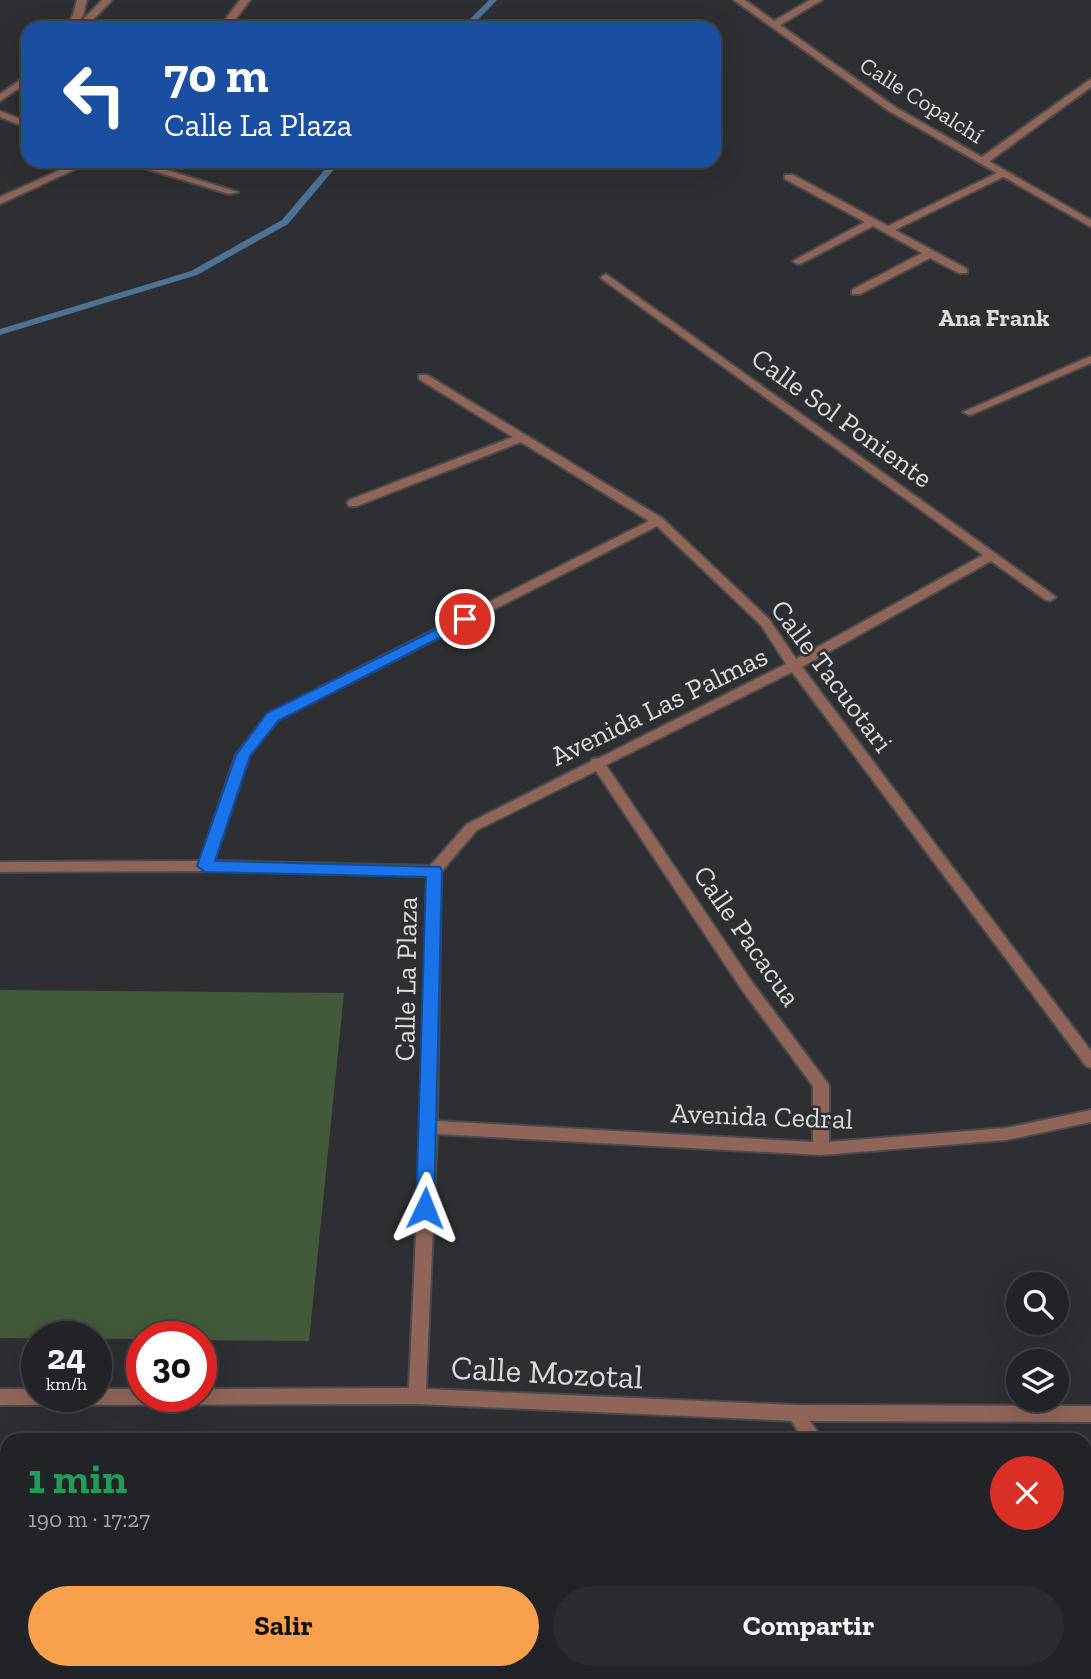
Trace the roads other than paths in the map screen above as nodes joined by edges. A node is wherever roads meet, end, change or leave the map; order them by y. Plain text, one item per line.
1 (82, 0) edge
2 (107, 0) edge
3 (245, 0) edge
4 (739, 0) edge
5 (817, 0) edge
6 (75, 21) edge
7 (87, 21) edge
8 (229, 21) edge
9 (775, 23) junction
10 (1091, 82) edge
11 (21, 83) edge
12 (0, 98) edge
13 (0, 114) edge
14 (21, 122) edge
15 (983, 161) junction
16 (73, 168) edge
17 (150, 168) edge
18 (1003, 173) junction
19 (789, 177) dead end
20 (233, 192) dead end
21 (0, 201) edge
22 (873, 222) junction
23 (1091, 224) edge
24 (888, 230) junction
25 (931, 253) junction
26 (798, 261) dead end
27 (963, 271) dead end
28 (606, 277) dead end
29 (856, 292) dead end
30 (1091, 359) edge
31 (423, 377) dead end
32 (969, 412) dead end
33 (522, 438) junction
34 (353, 502) dead end
35 (658, 521) junction
36 (990, 556) junction
37 (1050, 597) dead end
38 (794, 666) junction
39 (597, 762) junction
40 (205, 866) junction
41 (0, 867) edge
42 (434, 871) junction
43 (1091, 1062) edge
44 (1091, 1116) edge
45 (429, 1127) junction
46 (821, 1149) junction
47 (417, 1396) junction
48 (0, 1397) edge
49 (795, 1413) junction
50 (1091, 1414) edge
51 (809, 1433) edge

1 - 6 street
2 - 7 street
3 - 8 street
4 - 9 street, Calle Copalchí
5 - 9 street
9 - 15 street, Calle Copalchí
10 - 15 street
11 - 12 street
13 - 14 street
15 - 18 street, Calle Copalchí
16 - 21 street
17 - 20 street
18 - 23 street, Calle Copalchí
18 - 24 street
19 - 22 street
22 - 24 street
22 - 26 street
24 - 25 street
25 - 27 street
25 - 29 street
28 - 36 street, Calle Sol Poniente
30 - 32 street
31 - 33 street, Calle Tacuotari
33 - 34 street
33 - 35 street, Calle Tacuotari
35 - 38 street, Calle Tacuotari
35 - 40 street
36 - 37 street, Calle Sol Poniente
36 - 38 street, Avenida Las Palmas
38 - 39 street, Avenida Las Palmas
38 - 43 street, Calle Tacuotari
39 - 42 street, Avenida Las Palmas
39 - 46 street, Calle Pacacua
40 - 41 street, Calle La Plaza
40 - 42 street, Calle La Plaza
42 - 45 street, Calle La Plaza
44 - 46 street, Avenida Cedral
45 - 46 street, Avenida Cedral
45 - 47 street, Calle La Plaza
47 - 48 street, Calle Mozotal
47 - 49 street, Calle Mozotal
49 - 50 street, Calle Mozotal
49 - 51 street

